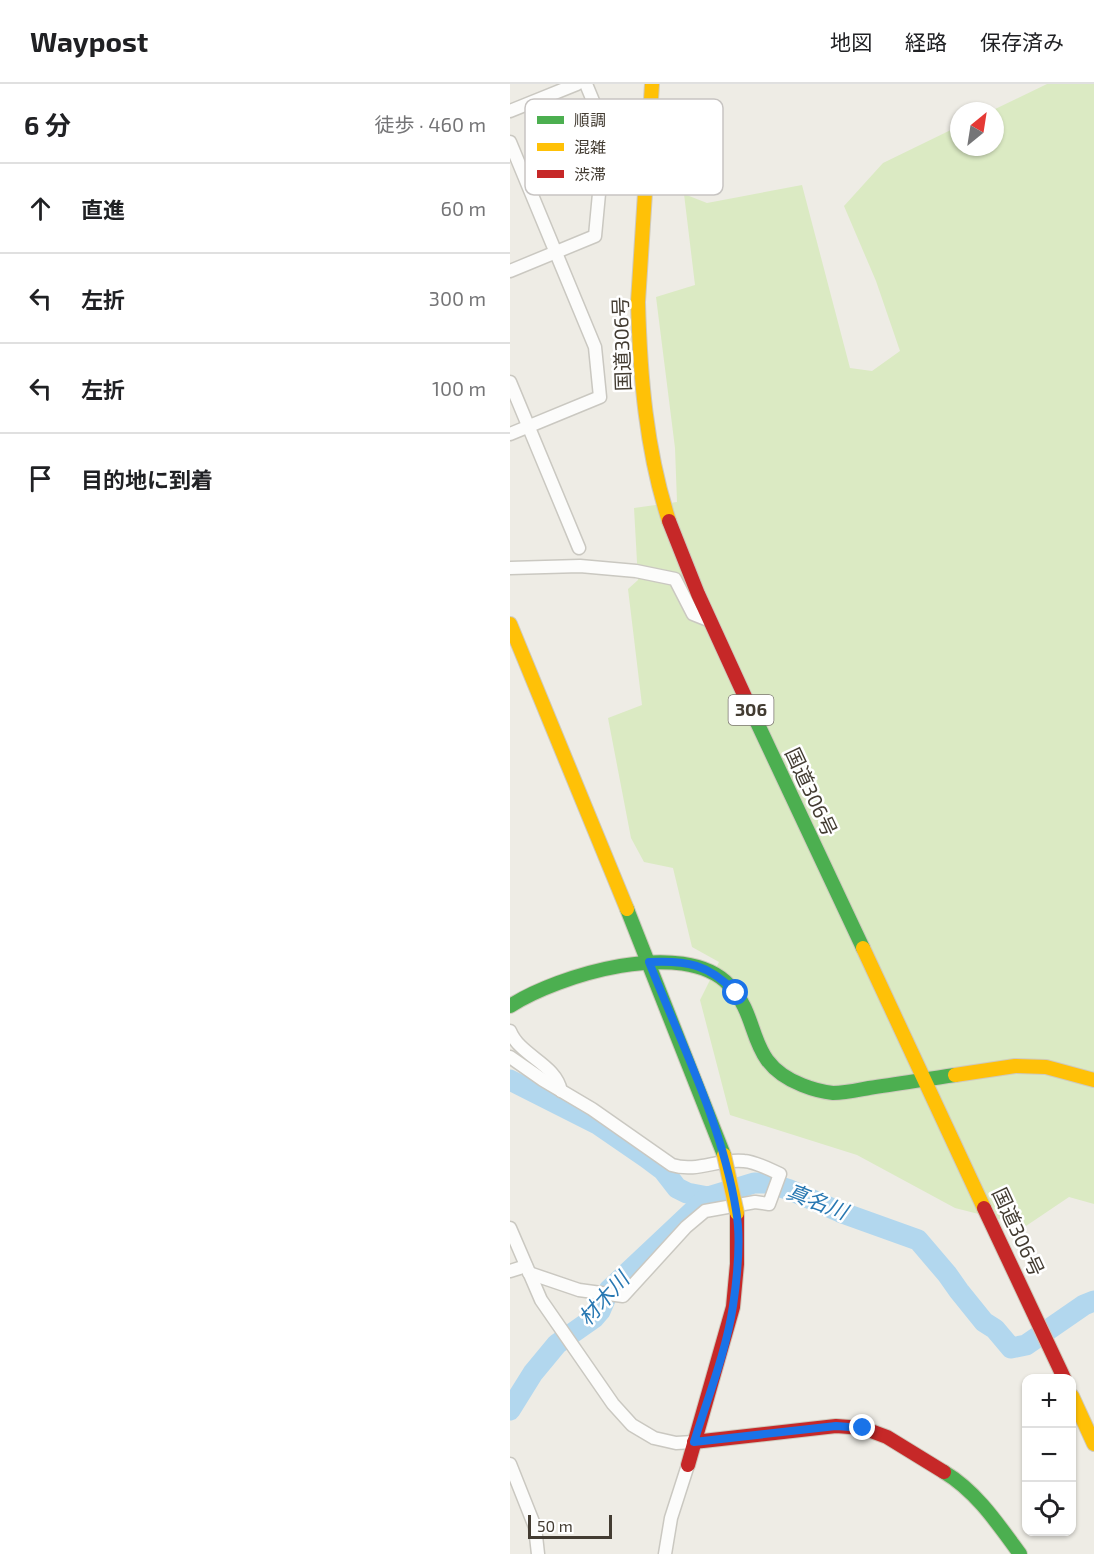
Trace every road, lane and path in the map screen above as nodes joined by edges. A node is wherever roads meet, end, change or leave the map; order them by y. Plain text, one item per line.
1 (577, 84) edge
2 (586, 84) edge
3 (652, 84) edge
4 (540, 99) edge
5 (592, 99) edge
6 (651, 99) edge
7 (525, 105) edge
8 (510, 111) edge
9 (510, 142) edge
10 (525, 178) edge
11 (532, 195) edge
12 (599, 195) edge
13 (645, 195) edge
14 (556, 252) junction
15 (510, 271) edge
16 (510, 382) edge
17 (528, 427) junction
18 (510, 434) edge
19 (579, 548) dead end
20 (510, 568) edge
21 (709, 620) junction
22 (510, 624) edge
23 (649, 962) junction
24 (510, 1006) edge
25 (510, 1031) edge
26 (510, 1057) edge
27 (924, 1080) junction
28 (1094, 1080) edge
29 (561, 1091) junction
30 (510, 1228) edge
31 (528, 1269) junction
32 (510, 1271) edge
33 (1061, 1374) edge
34 (1076, 1406) edge
35 (694, 1442) junction
36 (1094, 1444) edge
37 (510, 1464) edge
38 (688, 1464) joint
39 (538, 1554) edge
40 (665, 1554) edge
41 (1020, 1554) edge

1 - 4 street
2 - 5 street
3 - 6 main road, 国道306号 / 306
7 - 8 street
9 - 10 street
11 - 14 street
12 - 14 street
13 - 21 main road, 国道306号 / 306
14 - 15 street
14 - 17 street
16 - 17 street
17 - 18 street
17 - 19 street
20 - 21 street
21 - 27 main road, 国道306号 / 306
22 - 23 main road
23 - 24 main road
23 - 27 main road
23 - 35 main road, bridge
25 - 29 street
26 - 29 street
27 - 28 main road
27 - 33 main road, 国道306号 / 306
29 - 31 street
30 - 31 street
31 - 32 street
31 - 35 street
34 - 36 main road
35 - 38 main road
35 - 41 main road
37 - 39 street
38 - 40 street

